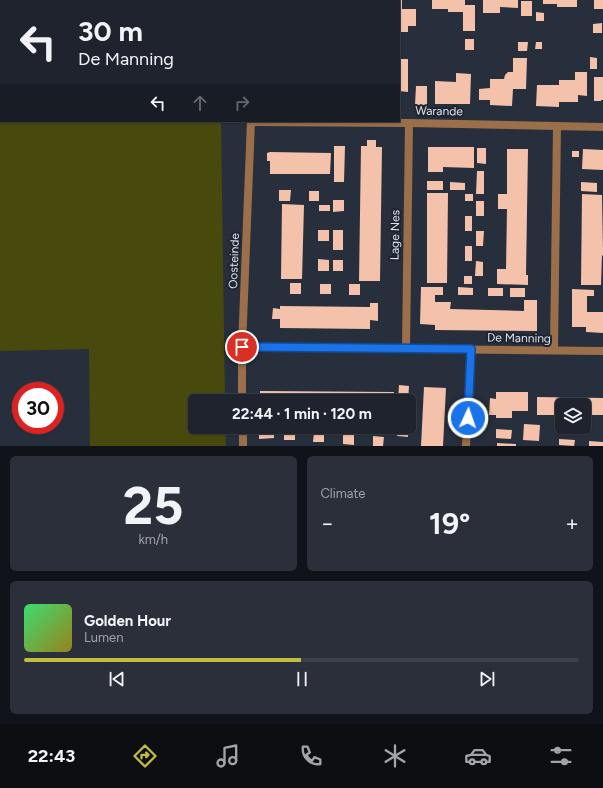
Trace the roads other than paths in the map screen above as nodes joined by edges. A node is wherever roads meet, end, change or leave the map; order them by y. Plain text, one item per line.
1 (251, 122) edge
2 (409, 123) junction
3 (557, 126) junction
4 (603, 127) edge
5 (242, 347) junction
6 (406, 348) junction
7 (471, 349) junction
8 (554, 350) junction
9 (603, 351) edge
10 (242, 394) edge
11 (242, 434) edge
12 (243, 446) edge
13 (466, 446) edge

1 - 2 street, Warande
1 - 5 street, Oosteinde
2 - 3 street, Warande
2 - 6 street, Lage Nes
3 - 4 street, Warande
3 - 8 street
5 - 6 street, De Manning
5 - 10 street, Oosteinde
6 - 7 street, De Manning
7 - 8 street, De Manning
7 - 13 street
8 - 9 street, De Manning
11 - 12 street

